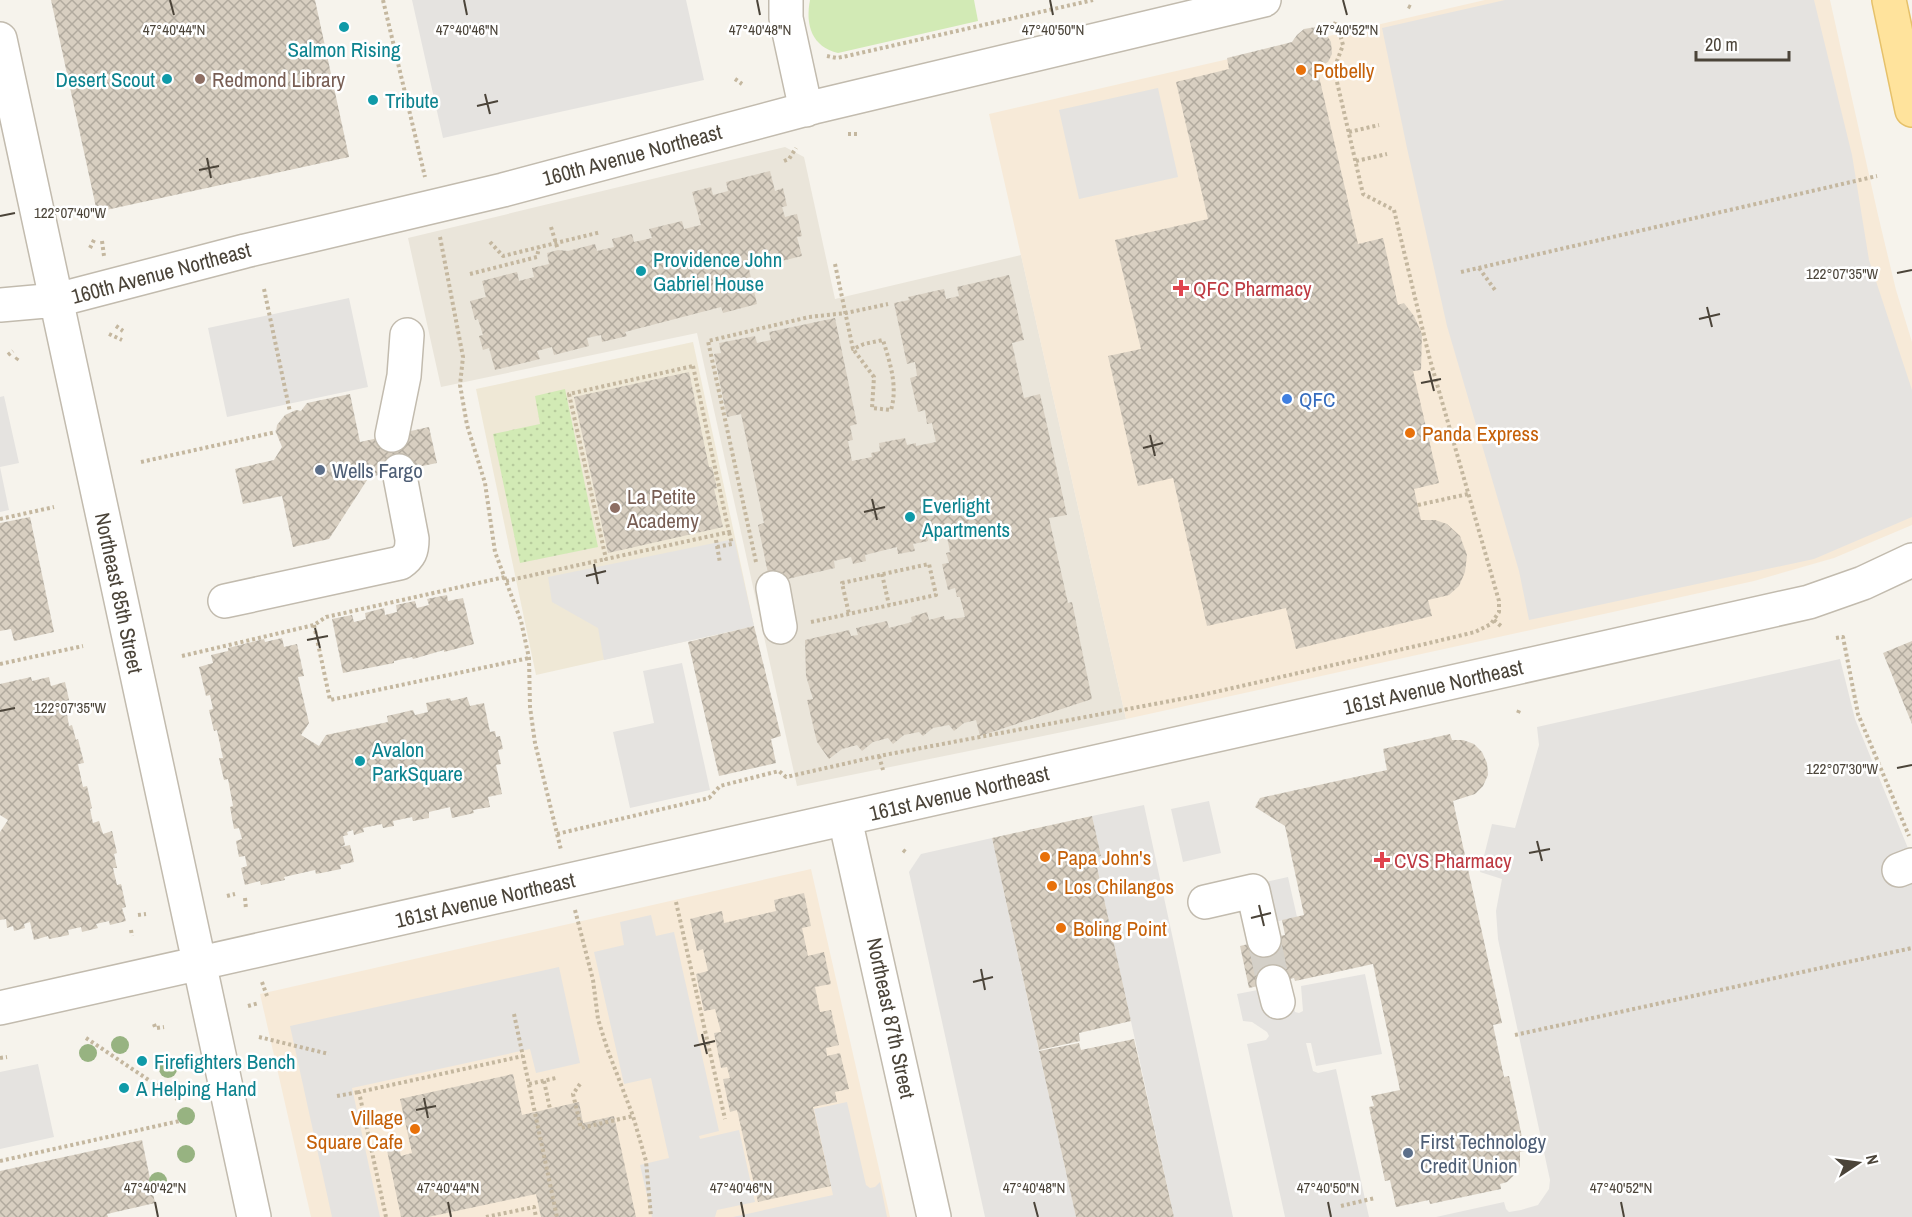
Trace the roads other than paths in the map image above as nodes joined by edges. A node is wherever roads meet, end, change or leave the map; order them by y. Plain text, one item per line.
1 (786, 0) edge
2 (1264, 0) edge
3 (1888, 0) edge
4 (0, 39) edge
5 (806, 110) junction
6 (1912, 110) edge
7 (57, 300) junction
8 (0, 305) edge
9 (406, 335) dead end
10 (392, 435) dead end
11 (399, 471) dead end
12 (1912, 560) edge
13 (772, 588) dead end
14 (225, 602) dead end
15 (780, 627) dead end
16 (846, 819) junction
17 (1205, 902) dead end
18 (1264, 940) tunnel mouth
19 (198, 964) junction
20 (0, 1008) edge
21 (254, 1217) edge
22 (934, 1217) edge

1 - 5 street
2 - 5 street, 160th Avenue Northeast
3 - 6 main road
4 - 7 street, Northeast 85th Street
5 - 7 street, 160th Avenue Northeast
7 - 8 street, 160th Avenue Northeast
7 - 19 street, Northeast 85th Street
9 - 10 street
11 - 14 street
12 - 16 street, 161st Avenue Northeast
13 - 15 street
16 - 19 street, 161st Avenue Northeast
16 - 22 street, Northeast 87th Street
17 - 18 street
19 - 20 street, 161st Avenue Northeast
19 - 21 street, Northeast 85th Street

